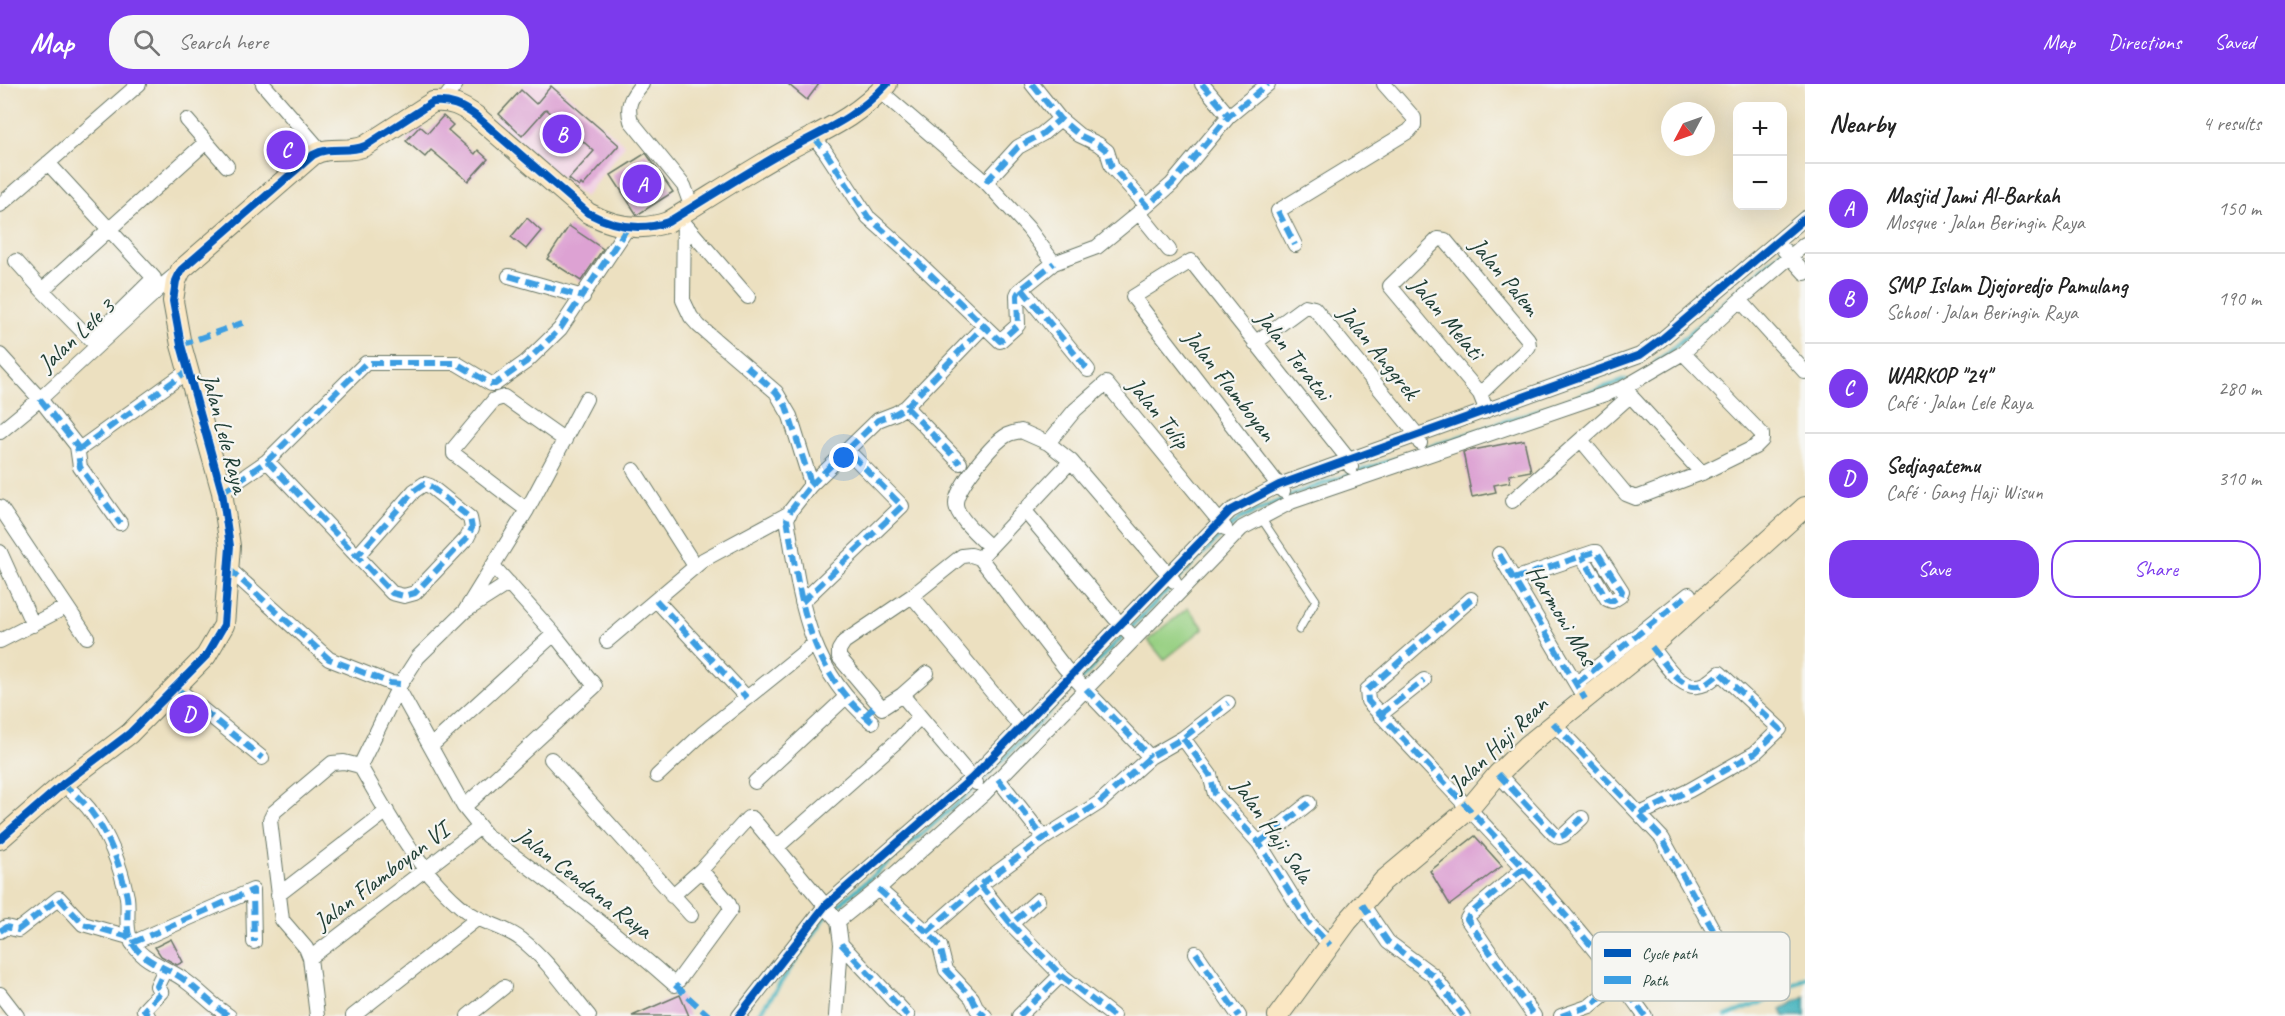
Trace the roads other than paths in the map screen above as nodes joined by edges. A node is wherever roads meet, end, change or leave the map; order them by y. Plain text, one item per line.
1 (263, 84) edge
2 (456, 84) edge
3 (642, 84) edge
4 (1032, 84) edge
5 (1202, 84) edge
6 (1268, 84) edge
7 (1384, 84) edge
8 (133, 86) edge
9 (883, 88) edge
10 (443, 101) junction
11 (1229, 116) junction
12 (1060, 118) junction
13 (187, 120) dead end
14 (814, 137) junction
15 (206, 142) junction
16 (321, 150) junction
17 (48, 163) junction
18 (226, 166) dead end
19 (986, 182) junction
20 (0, 205) edge
21 (1143, 210) junction
22 (687, 214) junction
23 (1805, 218) edge
24 (628, 227) junction
25 (108, 230) junction
26 (1444, 240) joint
27 (1805, 244) edge
28 (1295, 245) dead end
29 (1783, 249) junction
30 (1169, 250) dead end
31 (16, 261) dead end
32 (1191, 261) joint
33 (1054, 263) junction
34 (182, 270) junction
35 (1805, 273) edge
36 (509, 276) dead end
37 (1022, 289) junction
38 (42, 290) junction
39 (583, 297) junction
40 (748, 297) dead end
41 (1740, 300) junction
42 (984, 326) junction
43 (1255, 343) junction
44 (1683, 353) junction
45 (0, 355) edge
46 (1602, 369) junction
47 (189, 370) junction
48 (1088, 370) dead end
49 (1805, 372) edge
50 (1622, 392) junction
51 (1480, 394) junction
52 (40, 399) junction
53 (586, 399) dead end
54 (906, 407) junction
55 (1484, 412) junction
56 (0, 432) edge
57 (1418, 436) junction
58 (565, 440) junction
59 (1581, 440) junction
60 (1048, 443) junction
61 (78, 450) junction
62 (847, 450) junction
63 (1423, 457) junction
64 (1349, 460) junction
65 (267, 461) junction
66 (1071, 461) junction
67 (960, 463) dead end
68 (634, 470) dead end
69 (1702, 473) junction
70 (1356, 480) junction
71 (1279, 485) junction
72 (810, 486) junction
73 (222, 492) junction
74 (1512, 501) dead end
75 (1291, 502) junction
76 (0, 507) edge
77 (1805, 507) edge
78 (527, 510) junction
79 (1024, 510) junction
80 (788, 514) junction
81 (1261, 518) junction
82 (4, 522) edge
83 (120, 523) dead end
84 (1226, 529) junction
85 (990, 547) junction
86 (0, 552) edge
87 (358, 555) junction
88 (1499, 555) dead end
89 (1582, 556) dead end
90 (980, 558) junction
91 (494, 567) junction
92 (695, 567) junction
93 (229, 569) junction
94 (1514, 579) junction
95 (1175, 581) junction
96 (509, 583) junction
97 (1689, 594) dead end
98 (912, 596) junction
99 (656, 600) junction
100 (1471, 600) dead end
101 (802, 602) junction
102 (66, 608) junction
103 (465, 611) junction
104 (33, 624) junction
105 (1299, 630) dead end
106 (1127, 631) junction
107 (554, 634) junction
108 (87, 637) dead end
109 (0, 641) edge
110 (607, 641) dead end
111 (814, 644) junction
112 (1651, 646) junction
113 (927, 673) dead end
114 (1424, 680) dead end
115 (1078, 681) junction
116 (399, 686) junction
117 (175, 687) junction
118 (1581, 691) junction
119 (902, 695) junction
120 (846, 697) junction
121 (747, 698) junction
122 (1228, 702) dead end
123 (877, 704) junction
124 (1380, 715) junction
125 (920, 717) junction
126 (1553, 723) junction
127 (1021, 727) junction
128 (1183, 738) junction
129 (430, 746) junction
130 (1150, 757) junction
131 (262, 758) dead end
132 (551, 759) dead end
133 (360, 766) junction
134 (1498, 774) junction
135 (657, 776) dead end
136 (998, 779) junction
137 (754, 782) dead end
138 (63, 784) junction
139 (978, 785) junction
140 (1309, 803) dead end
141 (464, 807) junction
142 (387, 812) junction
143 (1640, 814) junction
144 (1473, 815) junction
145 (1582, 819) dead end
146 (479, 828) junction
147 (3, 831) edge
148 (1044, 838) junction
149 (1259, 843) junction
150 (776, 848) junction
151 (1524, 868) junction
152 (701, 870) junction
153 (426, 871) junction
154 (980, 885) junction
155 (878, 889) junction
156 (278, 895) junction
157 (672, 896) junction
158 (1038, 900) dead end
159 (1362, 904) junction
160 (832, 913) junction
161 (691, 915) dead end
162 (478, 918) junction
163 (1011, 924) junction
164 (0, 931) edge
165 (927, 932) junction
166 (1713, 932) edge
167 (131, 940) junction
168 (254, 942) dead end
169 (841, 944) junction
170 (1330, 945) junction
171 (1592, 948) edge
172 (1196, 953) dead end
173 (310, 958) junction
174 (165, 969) junction
175 (1061, 975) junction
176 (504, 987) dead end
177 (0, 994) edge
178 (1596, 1001) edge
179 (1634, 1001) edge
180 (474, 1014) edge
181 (17, 1016) edge
182 (148, 1016) edge
183 (230, 1016) edge
184 (317, 1016) edge
185 (353, 1016) edge
186 (589, 1016) edge
187 (739, 1016) edge
188 (836, 1016) edge
189 (908, 1016) edge
190 (986, 1016) edge
191 (1019, 1016) edge
192 (1113, 1016) edge
193 (1239, 1016) edge
194 (1278, 1016) edge
195 (1463, 1016) edge
196 (1534, 1016) edge
197 (1561, 1016) edge
198 (1645, 1016) edge

1 - 16 street
2 - 10 street
3 - 22 street
4 - 12 street
5 - 11 street
6 - 11 street
7 - 28 street
8 - 17 street
9 - 14 street
9 - 19 street
10 - 16 street
10 - 24 street
11 - 21 street
12 - 19 street
12 - 21 street
13 - 15 street
14 - 22 street
14 - 42 street
15 - 18 street
15 - 25 street
16 - 34 street
17 - 20 street
17 - 25 street
19 - 33 street
21 - 30 street
21 - 33 street
22 - 24 street
22 - 40 street
22 - 72 street
23 - 29 street
24 - 39 street
25 - 38 street
25 - 38 street
26 - 51 street, Jalan Palem
26 - 51 street, Jalan Melati
27 - 29 street
29 - 35 street
29 - 41 street
29 - 46 street
31 - 38 street
32 - 43 street, Jalan Teratai
32 - 71 street, Jalan Flamboyan
33 - 37 street
34 - 47 street, Jalan Lele Raya
34 - 52 street, Jalan Lele 3
36 - 39 street
37 - 42 street
37 - 48 street
39 - 65 street
41 - 44 street
41 - 49 street
42 - 54 street
43 - 57 street, Jalan Anggrek
43 - 64 street, Jalan Teratai
44 - 50 street
44 - 69 street
45 - 52 street
46 - 50 street
46 - 55 street
47 - 61 street
47 - 73 street, Jalan Lele Raya
50 - 59 street
50 - 63 street
50 - 69 street
51 - 55 street, Jalan Melati
52 - 56 street, Jalan Lele 3
52 - 61 street
53 - 58 street
54 - 62 street
54 - 67 street
55 - 57 street
57 - 63 street, Jalan Anggrek
57 - 64 street
58 - 78 street
58 - 78 street
59 - 69 street
59 - 74 street
60 - 66 street
60 - 84 street, Jalan Tulip
60 - 85 street
61 - 83 street
62 - 72 street
62 - 101 street
63 - 70 street
64 - 70 street, Jalan Teratai
64 - 71 street
65 - 73 street
65 - 87 street
66 - 79 street
66 - 95 street
68 - 92 street
70 - 75 street
71 - 75 street, Jalan Flamboyan
71 - 84 street
72 - 80 street
73 - 93 street, Jalan Lele Raya
75 - 81 street
76 - 82 street
77 - 112 street, Jalan Haji Rean
78 - 91 street
79 - 85 street
79 - 106 street
80 - 92 street
80 - 101 street
81 - 84 street
81 - 105 lane
82 - 102 street
84 - 95 street
84 - 95 street
85 - 90 street
86 - 104 street
87 - 87 street
88 - 94 street, Harmoni Mas
89 - 94 street
90 - 98 street
90 - 115 street
91 - 96 street
91 - 103 street
92 - 99 street
93 - 116 street
93 - 117 street, Jalan Lele Raya
94 - 118 street, Harmoni Mas
95 - 106 street
95 - 106 street
96 - 103 street
96 - 107 street
97 - 118 street
98 - 123 street
98 - 127 street
99 - 110 street
99 - 121 street
100 - 124 street
101 - 111 street
102 - 104 street
102 - 108 street
103 - 116 street
104 - 109 street
106 - 115 street
106 - 115 street
107 - 129 street
107 - 141 street
111 - 120 street
111 - 121 street
112 - 118 street, Jalan Haji Rean
112 - 143 street
113 - 119 street
114 - 124 street
115 - 127 street
115 - 130 street
115 - 136 street
116 - 129 street, Jalan Cendana Raya
116 - 133 street
117 - 131 street
117 - 138 street, Jalan Lele Raya
118 - 126 street, Jalan Haji Rean
119 - 123 street
119 - 125 street
120 - 123 street
120 - 137 street
121 - 135 street
122 - 128 street
124 - 144 street
125 - 139 street
125 - 150 street
126 - 134 street, Jalan Haji Rean
126 - 143 street
127 - 139 street
128 - 130 street
128 - 149 street, Jalan Haji Sala
129 - 141 street, Jalan Cendana Raya
130 - 148 street
132 - 157 street
133 - 142 street
133 - 156 street
134 - 144 street, Jalan Haji Rean
134 - 145 street
136 - 139 street
136 - 148 street
138 - 147 street, Jalan Lele Raya
138 - 167 street
139 - 155 street
139 - 160 street
140 - 149 street
141 - 146 street, Jalan Cendana Raya
142 - 153 street
142 - 156 street
143 - 166 street
144 - 151 street
144 - 159 street, Jalan Haji Rean
146 - 152 street, Jalan Cendana Raya
146 - 153 street, Jalan Flamboyan VI
148 - 154 street
149 - 170 street, Jalan Haji Sala
150 - 152 street
150 - 160 street
151 - 171 street
151 - 196 street
152 - 157 street
153 - 162 street
153 - 173 street, Jalan Flamboyan VI
154 - 163 street
154 - 165 street
155 - 160 street
155 - 165 street
156 - 173 street
157 - 161 street
158 - 163 street
159 - 170 street, Jalan Haji Rean
159 - 195 street
160 - 169 street
160 - 187 street
162 - 185 street
162 - 186 street
163 - 175 street
164 - 167 street
165 - 190 street
167 - 168 street
167 - 174 street
169 - 188 street
169 - 189 street
170 - 194 street, Jalan Haji Rean
172 - 193 street
173 - 184 street
174 - 182 street
174 - 183 street
175 - 191 street
175 - 192 street
176 - 180 street
177 - 181 street
178 - 197 street
179 - 198 street

